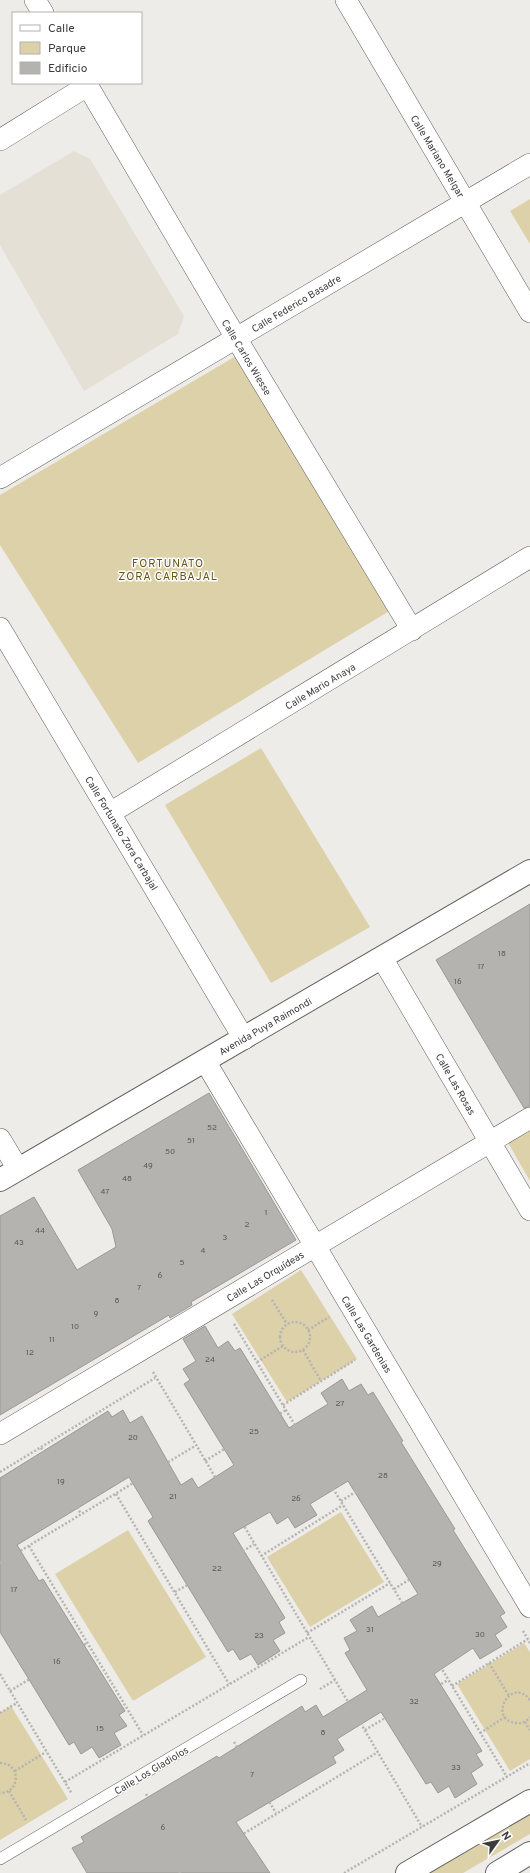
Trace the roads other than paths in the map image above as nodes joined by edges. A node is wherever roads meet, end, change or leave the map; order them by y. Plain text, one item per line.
1 (35, 0) edge
2 (346, 0) edge
3 (42, 12) edge
4 (87, 85) edge
5 (0, 140) edge
6 (530, 164) edge
7 (465, 202) junction
8 (530, 312) edge
9 (236, 338) junction
10 (0, 478) edge
11 (530, 557) edge
12 (0, 628) edge
13 (412, 630) junction
14 (110, 813) junction
15 (530, 871) edge
16 (382, 958) junction
17 (244, 1039) junction
18 (205, 1061) junction
19 (530, 1118) edge
20 (0, 1139) edge
21 (490, 1142) junction
22 (9, 1174) edge
23 (530, 1210) edge
24 (315, 1246) junction
25 (0, 1434) edge
26 (530, 1606) edge
27 (301, 1680) dead end
28 (530, 1801) edge
29 (530, 1853) edge
30 (0, 1860) edge
31 (407, 1873) edge
32 (497, 1873) edge

1 - 3 street
2 - 7 street, Calle Mariano Melgar
4 - 5 street
4 - 9 street, Calle Carlos Wiesse
6 - 7 street, Calle Federico Basadre
7 - 8 street, Calle Mariano Melgar
7 - 9 street, Calle Federico Basadre
9 - 10 street, Calle Federico Basadre
9 - 13 street, Calle Carlos Wiesse
11 - 13 street, Calle Mario Anaya
12 - 14 street, Calle Fortunato Zora Carbajal
13 - 14 street, Calle Mario Anaya
14 - 17 street, Calle Fortunato Zora Carbajal
15 - 16 street, Avenida Puya Raimondi
16 - 17 street, Avenida Puya Raimondi
16 - 21 street, Calle Las Rosas
17 - 18 street, Avenida Puya Raimondi
18 - 22 street, Avenida Puya Raimondi
18 - 24 street, Calle Las Gardenias
19 - 21 street, Calle Las Orquídeas
20 - 22 street
21 - 23 street, Calle Las Rosas
21 - 24 street, Calle Las Orquídeas
24 - 25 street, Calle Las Orquídeas
24 - 26 street, Calle Las Gardenias
27 - 30 lane, Calle Los Gladiolos
28 - 31 street
29 - 32 street

